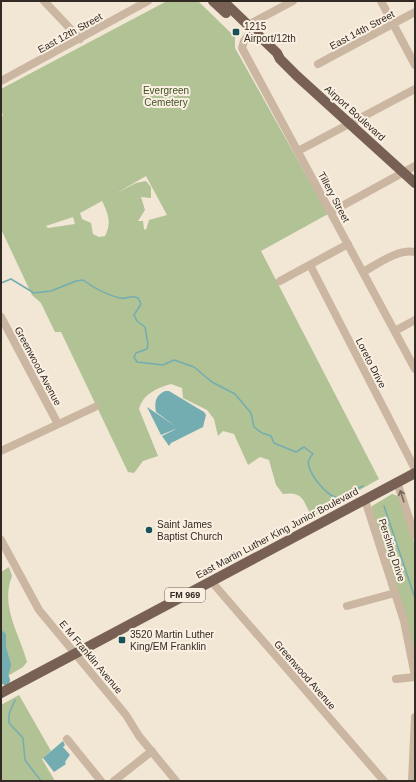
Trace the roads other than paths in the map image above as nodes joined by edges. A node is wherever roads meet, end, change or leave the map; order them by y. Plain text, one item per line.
1 (44, 1) edge
2 (148, 1) edge
3 (214, 1) edge
4 (223, 1) edge
5 (293, 1) edge
6 (381, 1) edge
7 (415, 12) edge
8 (394, 24) junction
9 (248, 30) junction
10 (80, 39) junction
11 (318, 64) dead end
12 (415, 65) edge
13 (1, 81) edge
14 (415, 89) edge
15 (350, 124) junction
16 (298, 151) junction
17 (415, 166) edge
18 (404, 173) junction
19 (415, 184) edge
20 (331, 212) junction
21 (348, 244) junction
22 (414, 251) edge
23 (310, 265) junction
24 (363, 272) junction
25 (280, 281) dead end
26 (1, 317) edge
27 (415, 320) edge
28 (395, 331) junction
29 (415, 369) edge
30 (95, 407) dead end
31 (58, 424) junction
32 (1, 451) edge
33 (415, 469) edge
34 (415, 473) edge
35 (397, 482) junction
36 (365, 500) junction
37 (415, 536) edge
38 (1, 540) edge
39 (211, 581) junction
40 (395, 593) junction
41 (347, 606) dead end
42 (74, 654) junction
43 (415, 677) edge
44 (396, 679) dead end
45 (1, 693) edge
46 (415, 718) edge
47 (414, 736) edge
48 (67, 739) dead end
49 (152, 751) junction
50 (101, 781) edge
51 (114, 781) edge
52 (176, 781) edge
53 (384, 781) edge
54 (412, 781) edge

1 - 10 street
2 - 10 street, East 12th Street
3 - 9 main road, Airport Boulevard
4 - 9 main road, Airport Boulevard
5 - 9 street
6 - 8 street
7 - 8 street, East 14th Street
8 - 11 street, East 14th Street
8 - 12 street
9 - 15 main road, Airport Boulevard
9 - 16 street, Tillery Street
10 - 13 street, East 12th Street
14 - 15 street
15 - 16 street
15 - 18 main road, Airport Boulevard
16 - 20 street, Tillery Street
17 - 18 street
18 - 19 main road, Airport Boulevard
18 - 20 street
20 - 21 street, Tillery Street
21 - 23 street
21 - 24 street, Tillery Street
22 - 24 street
23 - 25 street
23 - 33 street, Loreto Drive
24 - 28 street, Tillery Street
26 - 31 street, Greenwood Avenue
27 - 28 street
28 - 29 street, Tillery Street
30 - 31 street
31 - 32 street
34 - 35 main road, East Martin Luther King Junior Boulevard / FM 969
35 - 36 main road, East Martin Luther King Junior Boulevard / FM 969
37 -> 35 street
36 - 39 main road, East Martin Luther King Junior Boulevard / FM 969
36 - 40 street, Pershing Drive
38 - 42 street, E M Franklin Avenue
39 - 42 main road, East Martin Luther King Junior Boulevard / FM 969
39 - 53 street, Greenwood Avenue
40 - 41 street
40 - 43 street, Pershing Drive
42 - 45 main road, East Martin Luther King Junior Boulevard / FM 969
42 - 49 street, E M Franklin Avenue
43 - 44 street
46 - 47 street
47 - 54 street
48 - 50 street
49 - 51 street
49 - 52 street, E M Franklin Avenue

